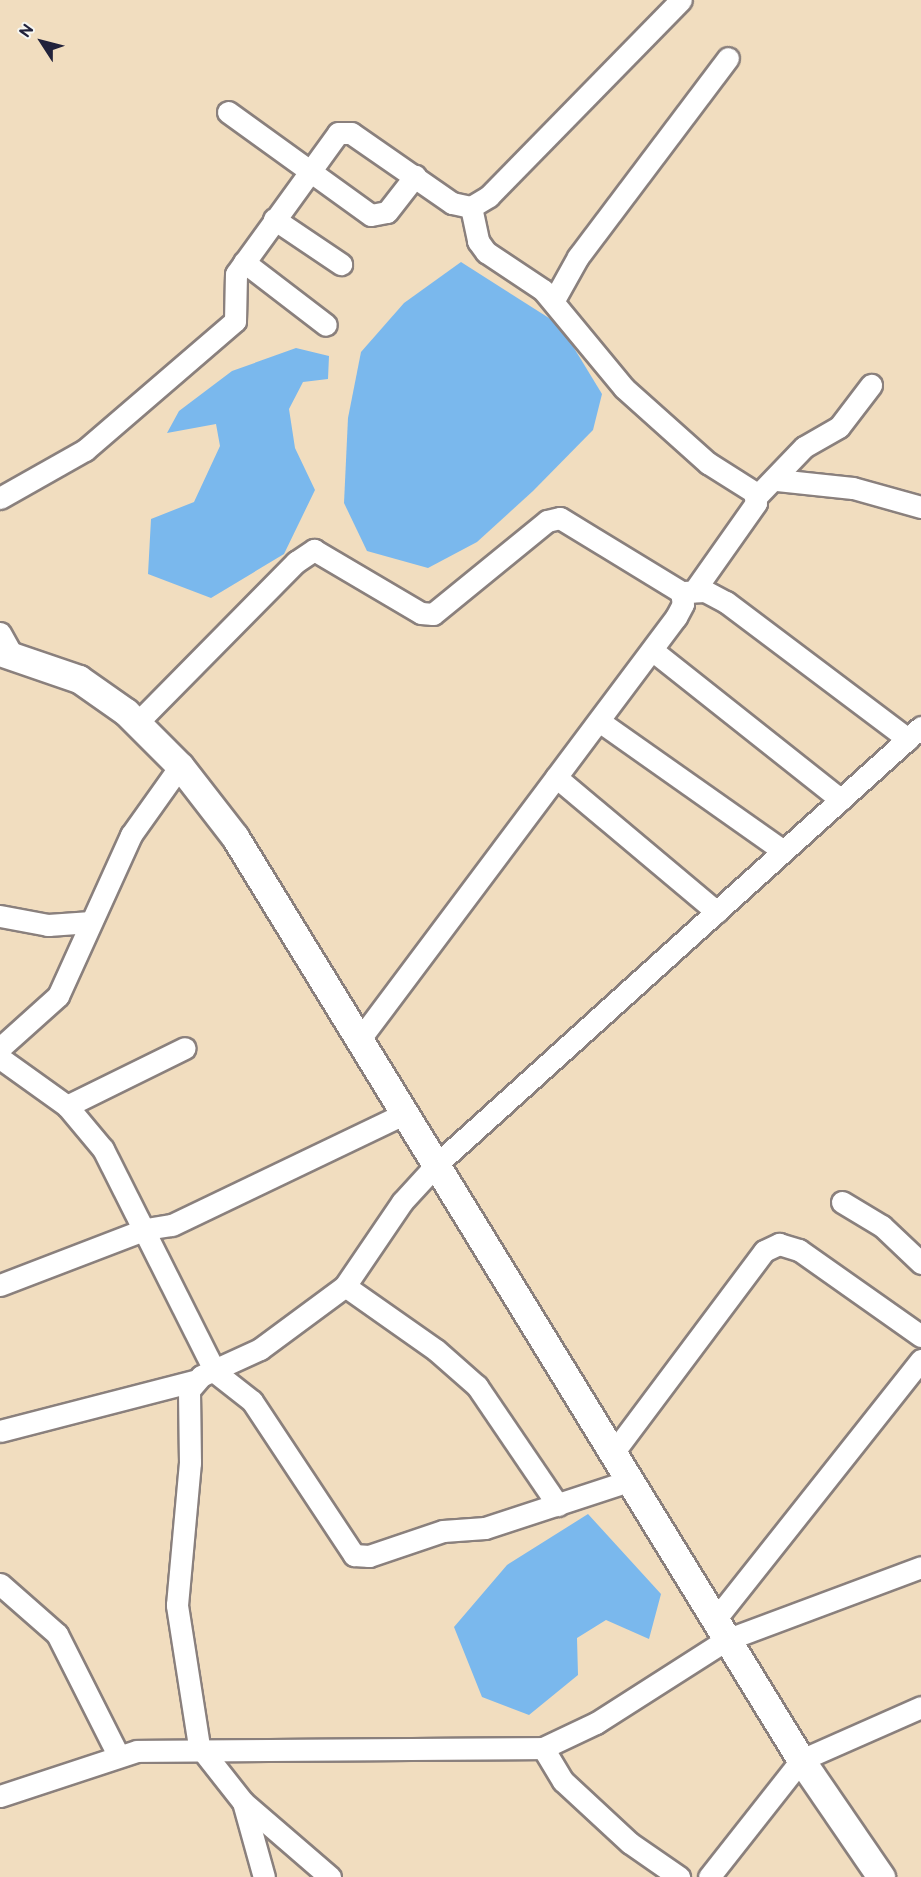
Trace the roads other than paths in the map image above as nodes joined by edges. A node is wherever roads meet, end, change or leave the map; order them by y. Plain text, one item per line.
1 (681, 0) edge
2 (728, 58) dead end
3 (228, 112) dead end
4 (308, 171) junction
5 (414, 176) junction
6 (471, 207) junction
7 (274, 219) junction
8 (244, 262) junction
9 (341, 264) dead end
10 (554, 300) junction
11 (326, 326) dead end
12 (871, 385) dead end
13 (777, 480) junction
14 (756, 497) junction
15 (0, 498) edge
16 (921, 507) edge
17 (688, 591) junction
18 (4, 647) edge
19 (652, 650) junction
20 (599, 721) junction
21 (138, 722) junction
22 (915, 733) edge
23 (180, 766) junction
24 (556, 777) junction
25 (841, 800) junction
26 (783, 851) junction
27 (717, 912) junction
28 (0, 916) edge
29 (91, 922) junction
30 (360, 1039) junction
31 (0, 1048) edge
32 (185, 1048) dead end
33 (0, 1058) edge
34 (67, 1106) junction
35 (406, 1113) junction
36 (437, 1164) junction
37 (842, 1202) dead end
38 (146, 1229) junction
39 (921, 1263) edge
40 (0, 1285) edge
41 (345, 1286) junction
42 (921, 1336) edge
43 (921, 1360) edge
44 (215, 1372) junction
45 (194, 1381) junction
46 (915, 1382) edge
47 (0, 1431) edge
48 (613, 1453) junction
49 (629, 1480) junction
50 (558, 1505) junction
51 (921, 1567) edge
52 (0, 1584) edge
53 (720, 1631) junction
54 (921, 1707) edge
55 (199, 1746) junction
56 (543, 1748) junction
57 (118, 1755) junction
58 (801, 1760) junction
59 (0, 1796) edge
60 (243, 1802) junction
61 (264, 1877) edge
62 (330, 1877) edge
63 (679, 1877) edge
64 (709, 1877) edge
65 (881, 1877) edge

1 - 6 street
2 - 10 street
3 - 4 street
4 - 5 street
4 - 5 street
4 - 7 street
5 - 6 street
6 - 10 street
7 - 8 street
7 - 9 street
8 - 11 street
8 - 15 street
10 - 14 street
12 - 13 street
13 - 14 street
13 - 16 street
14 - 17 street
17 - 19 street
17 - 21 street
17 - 22 street
18 - 21 main road
19 - 20 street
19 - 25 street
20 - 24 street
20 - 26 street
21 - 23 main road
22 - 25 street
23 - 29 street
23 - 30 main road
24 - 27 street
24 - 30 street
25 - 26 street
26 - 27 street
27 - 36 street
28 - 29 street
29 - 31 street
30 - 35 main road
32 - 34 street
33 - 34 street
34 - 38 street
35 - 36 main road
35 - 38 street
36 - 41 street
36 - 48 main road
37 - 39 street
38 - 40 street
38 - 44 street
41 - 44 street
41 - 50 street
42 - 48 street
43 - 46 street
44 - 45 street
44 - 50 street
45 - 47 street
45 - 55 street
46 - 53 street
48 - 49 main road
49 - 50 street
49 - 53 main road
51 - 53 street
52 - 57 street
53 - 56 street
53 - 58 main road
54 - 58 street
55 - 56 street
55 - 57 street
55 - 60 street
56 - 63 street
57 - 59 street
58 - 64 street
58 - 65 main road
60 - 61 street
60 - 62 street

